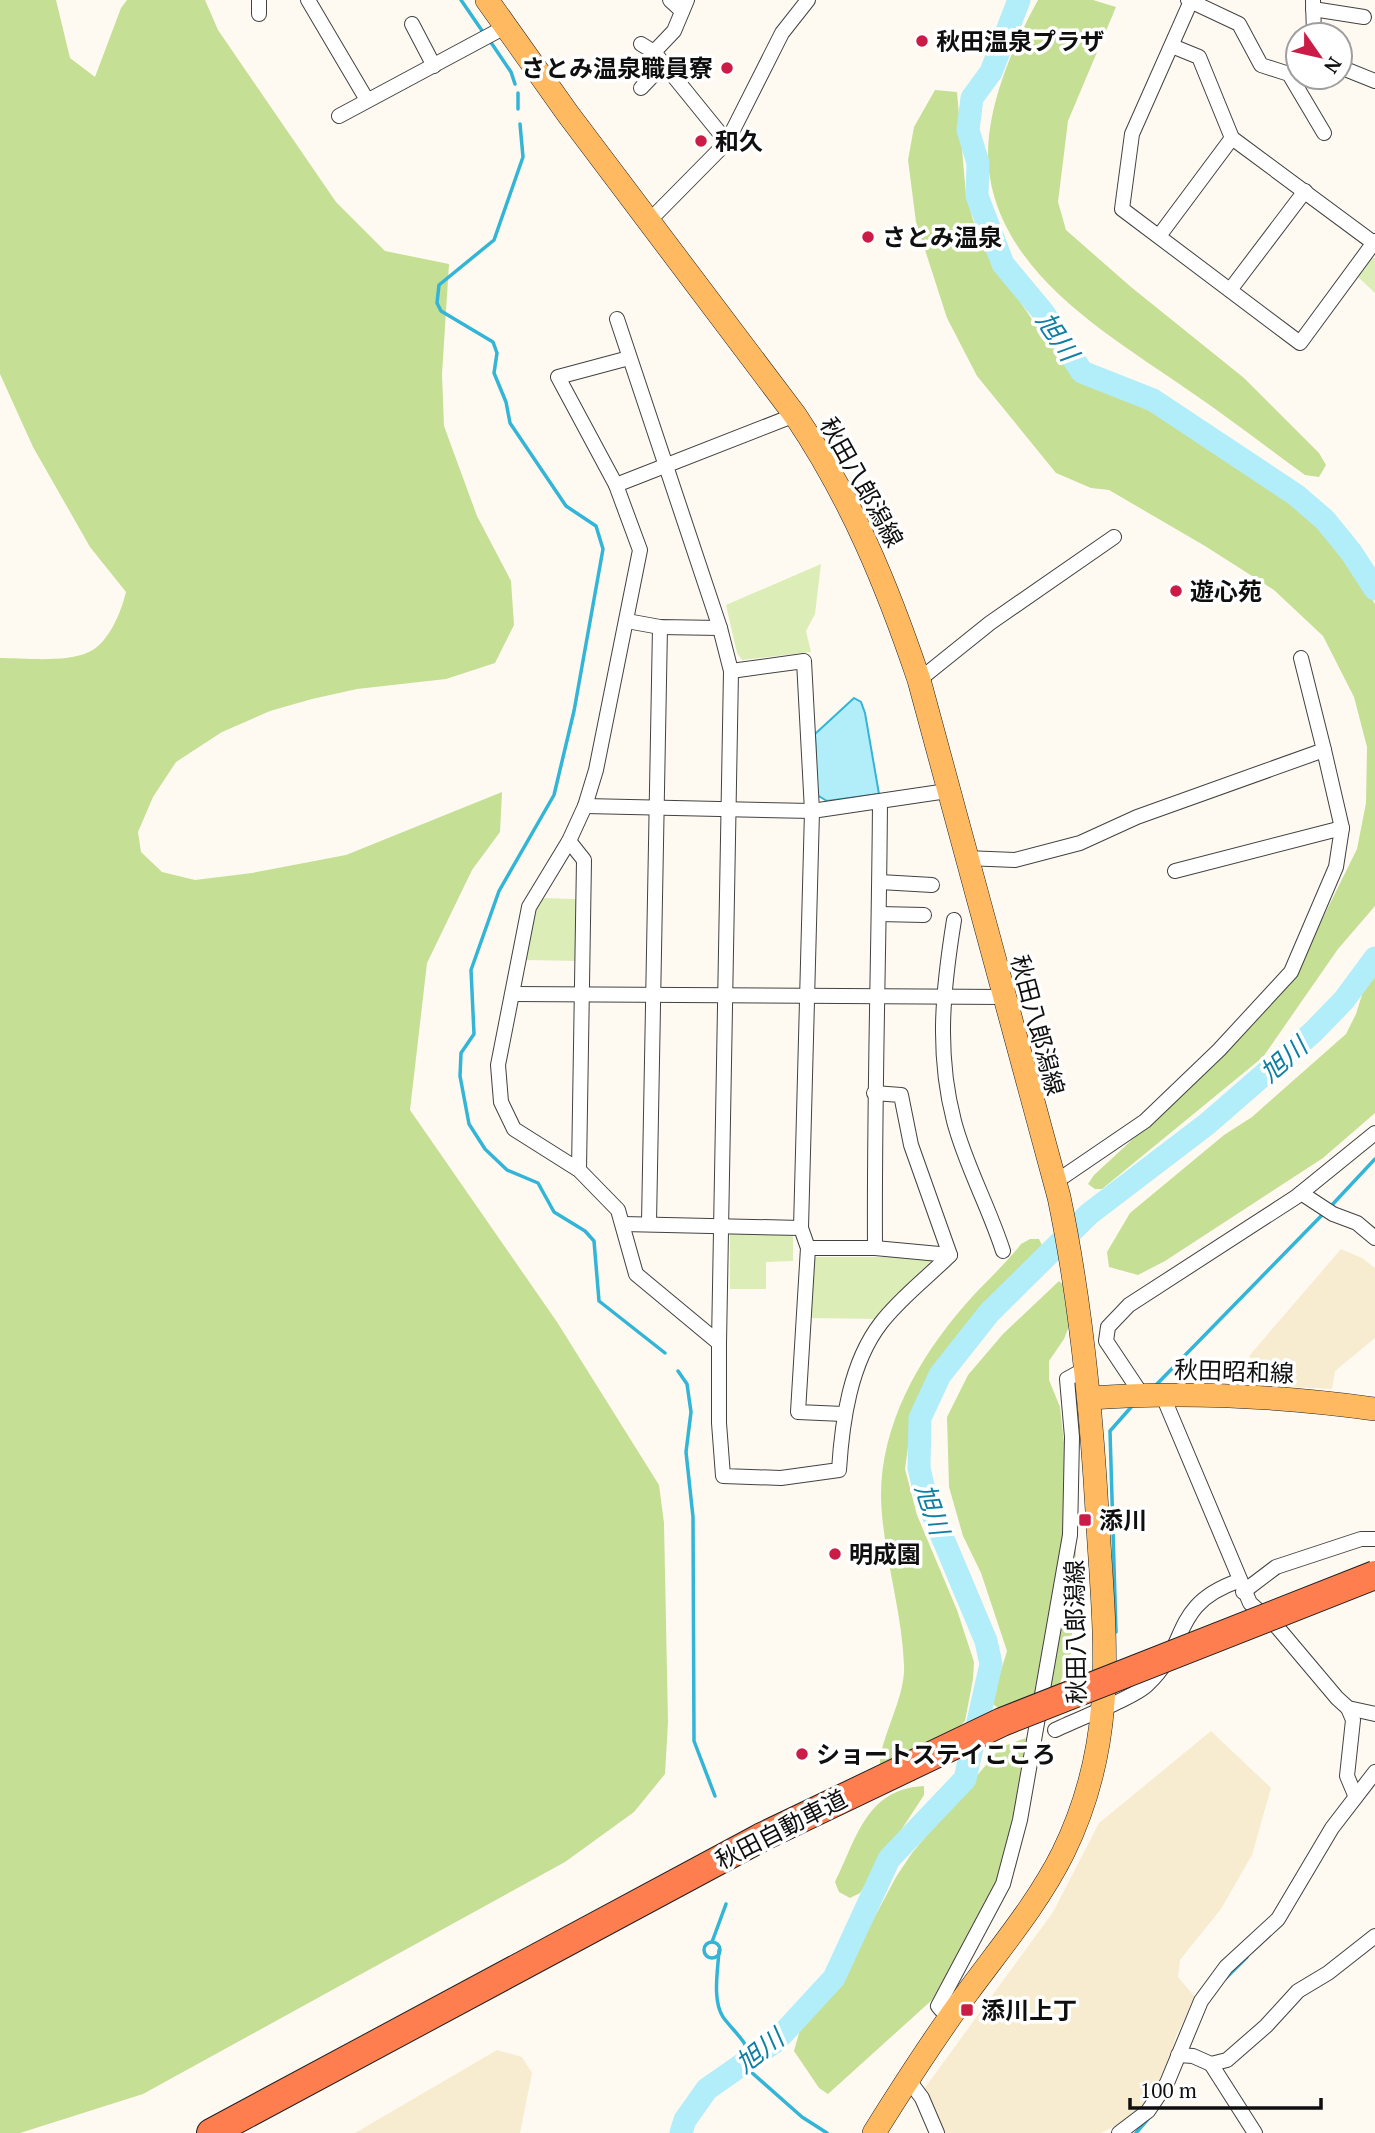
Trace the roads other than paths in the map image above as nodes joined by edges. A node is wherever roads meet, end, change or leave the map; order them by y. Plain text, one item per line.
1 (308, 0) edge
2 (487, 0) edge
3 (670, 0) edge
4 (808, 0) edge
5 (1190, 1) edge
6 (685, 5) edge
7 (1313, 5) edge
8 (1364, 17) dead end
9 (412, 24) dead end
10 (493, 34) junction
11 (641, 44) dead end
12 (1172, 47) junction
13 (654, 52) junction
14 (664, 64) junction
15 (434, 65) junction
16 (1354, 73) edge
17 (1375, 81) edge
18 (641, 88) dead end
19 (367, 100) junction
20 (339, 116) dead end
21 (1324, 133) dead end
22 (1232, 138) junction
23 (727, 142) junction
24 (1305, 191) junction
25 (650, 220) junction
26 (1159, 236) junction
27 (1375, 243) edge
28 (1230, 290) junction
29 (617, 319) dead end
30 (629, 358) junction
31 (795, 415) junction
32 (664, 467) junction
33 (616, 485) junction
34 (1114, 537) dead end
35 (627, 621) junction
36 (660, 626) junction
37 (720, 628) junction
38 (1301, 658) dead end
39 (731, 671) junction
40 (919, 680) junction
41 (1324, 750) junction
42 (947, 791) junction
43 (880, 802) junction
44 (585, 806) junction
45 (655, 810) junction
46 (729, 810) junction
47 (812, 811) junction
48 (1342, 828) junction
49 (569, 841) junction
50 (965, 858) junction
51 (1175, 871) dead end
52 (880, 882) junction
53 (932, 885) dead end
54 (880, 914) junction
55 (923, 915) dead end
56 (954, 920) dead end
57 (513, 994) junction
58 (583, 995) junction
59 (652, 995) junction
60 (724, 996) junction
61 (807, 996) junction
62 (879, 996) junction
63 (942, 997) junction
64 (1003, 997) junction
65 (874, 1093) junction
66 (1375, 1133) edge
67 (579, 1170) junction
68 (1056, 1190) junction
69 (1301, 1193) junction
70 (649, 1223) junction
71 (624, 1224) junction
72 (721, 1226) junction
73 (800, 1228) junction
74 (1375, 1238) edge
75 (808, 1248) junction
76 (876, 1248) junction
77 (1003, 1251) dead end
78 (950, 1255) junction
79 (719, 1343) junction
80 (1087, 1368) junction
81 (1152, 1394) junction
82 (1090, 1398) junction
83 (1375, 1409) edge
84 (843, 1415) junction
85 (1375, 1539) edge
86 (1375, 1575) edge
87 (1241, 1586) junction
88 (1105, 1705) junction
89 (1348, 1708) junction
90 (1375, 1714) edge
91 (1055, 1730) dead end
92 (1375, 1772) edge
93 (1355, 1795) junction
94 (1375, 1936) edge
95 (949, 2019) junction
96 (1183, 2055) junction
97 (1211, 2064) junction
98 (908, 2079) junction
99 (211, 2133) edge
100 (874, 2133) edge
101 (937, 2133) edge
102 (1119, 2133) edge
103 (1255, 2133) edge

1 - 19 street
2 - 10 main road, 秋田八郎潟線
3 - 6 street
4 - 23 street
5 - 12 street
5 - 21 street
6 - 13 street
7 - 8 street
9 - 15 street
10 - 15 street
10 - 25 main road, 秋田八郎潟線
11 - 13 street
12 - 22 street
12 - 26 street
13 - 14 street
14 - 18 street
14 - 23 street
15 - 19 street
16 - 17 street
19 - 20 street
22 - 24 street
22 - 26 street
23 - 25 street
24 - 27 street
24 - 28 street
25 - 31 main road, 秋田八郎潟線
26 - 28 street
27 - 28 street
29 - 30 street
30 - 32 street
30 - 33 street
31 - 32 street
31 - 40 main road, 秋田八郎潟線
32 - 33 street
32 - 37 street
33 - 35 street
34 - 40 street
35 - 36 street
35 - 44 street
36 - 37 street
36 - 45 street
37 - 39 street
38 - 41 street
39 - 46 street
39 - 47 street
40 - 42 main road, 秋田八郎潟線
41 - 48 street
41 - 50 street
42 - 43 street
42 - 50 main road, 秋田八郎潟線
43 - 47 street
43 - 52 street
44 - 45 street
44 - 49 street
45 - 46 street
45 - 59 street
46 - 47 street
46 - 60 street
47 - 61 street
48 - 51 street
48 - 68 street
49 - 57 street
49 - 58 street
50 - 64 main road, 秋田八郎潟線
52 - 53 street
52 - 54 street
54 - 55 street
54 - 62 street
56 - 63 street
57 - 58 street
57 - 67 street
58 - 59 street
58 - 67 street
59 - 60 street
59 - 70 street
60 - 61 street
60 - 72 street
61 - 62 street
61 - 73 street
62 - 63 street
62 - 65 street
63 - 64 street
63 - 77 street
64 - 68 main road, 秋田八郎潟線
65 - 76 street
65 - 78 street
66 - 69 street
67 - 71 street
68 - 80 main road, 秋田八郎潟線
69 - 74 street
69 - 81 street
70 - 71 street
70 - 72 street
71 - 79 street
72 - 73 street
72 - 79 street
73 - 75 street
75 - 76 street
75 - 84 street
76 - 78 street
78 - 84 street
79 - 84 street
80 - 82 main road, 秋田八郎潟線
80 - 95 street
81 - 82 main road, 秋田昭和線
81 - 83 main road, 秋田昭和線
81 - 87 street
82 - 88 main road, 秋田八郎潟線
85 - 87 street
86 - 99 highway, 秋田自動車道, bridge
87 - 88 street
87 - 89 street
88 - 91 street
88 - 95 main road, 秋田八郎潟線
89 - 90 street
89 - 93 street
92 - 93 street
93 - 96 street
94 - 97 street
95 - 98 main road, 秋田八郎潟線
96 - 97 street
96 - 102 street
97 - 103 street
98 - 100 main road, 秋田八郎潟線
98 - 101 street

